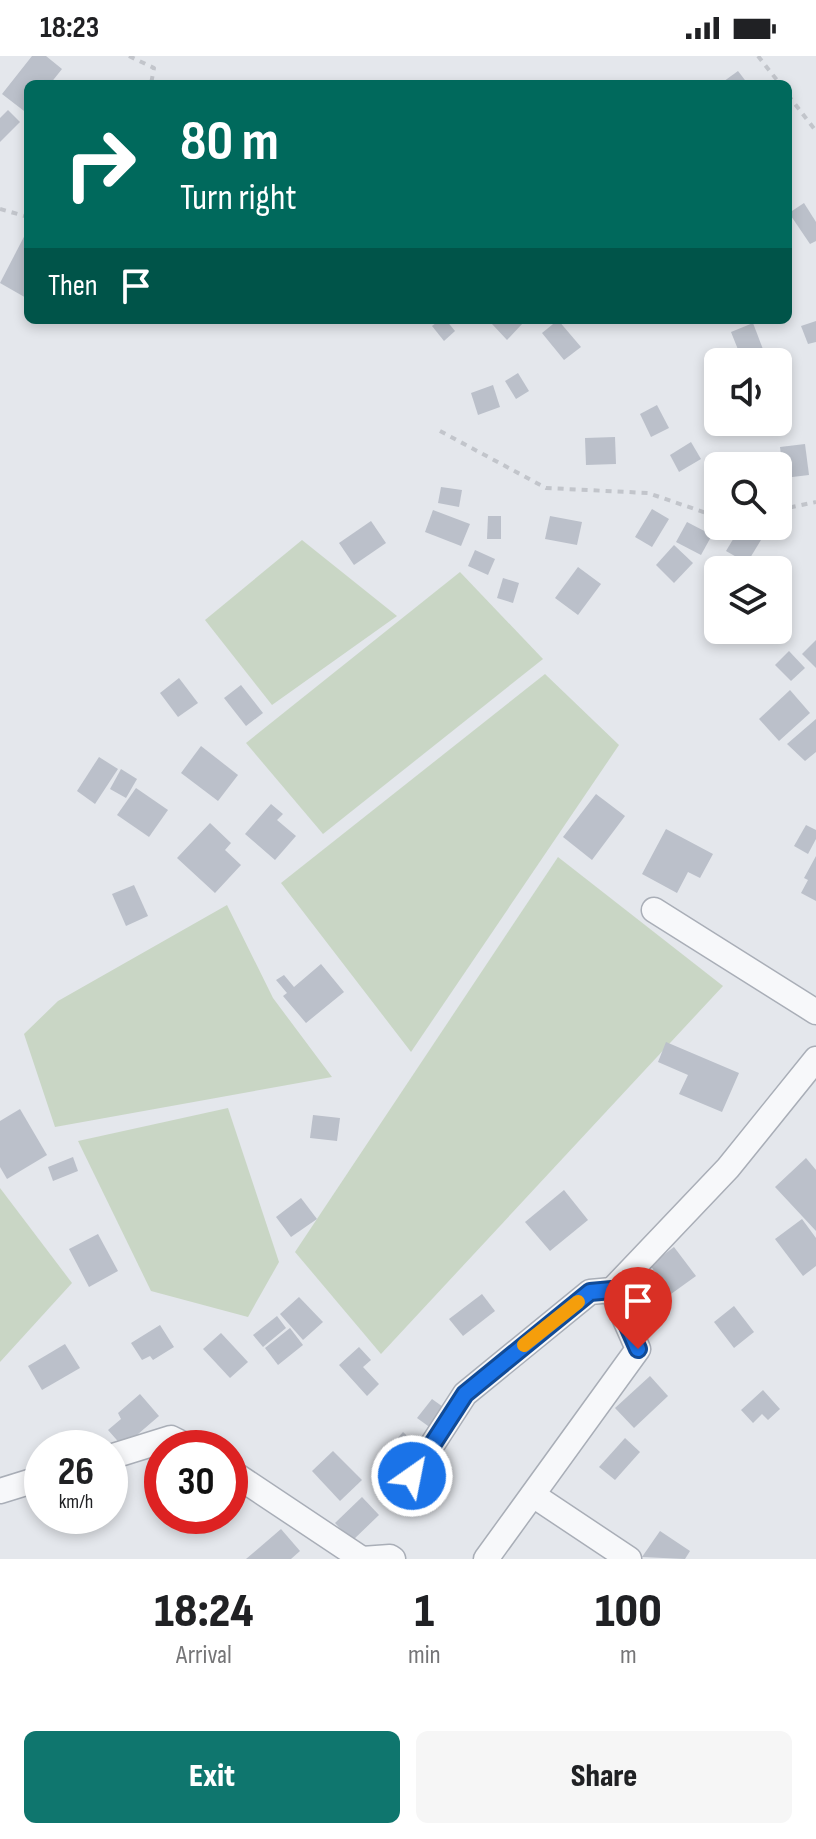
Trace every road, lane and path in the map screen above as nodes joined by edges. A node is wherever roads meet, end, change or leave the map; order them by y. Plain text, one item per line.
1 (129, 56) edge
2 (758, 56) edge
3 (152, 80) edge
4 (777, 80) edge
5 (792, 100) edge
6 (816, 131) edge
7 (0, 209) edge
8 (24, 216) edge
9 (440, 431) dead end
10 (816, 502) edge
11 (792, 507) edge
12 (704, 512) edge
13 (654, 910) dead end
14 (816, 1012) edge
15 (816, 1059) edge
16 (612, 1290) junction
17 (412, 1476) dead end
18 (248, 1483) edge
19 (24, 1484) edge
20 (0, 1491) edge
21 (533, 1495) junction
22 (362, 1559) edge
23 (393, 1559) edge
24 (486, 1559) edge
25 (629, 1559) edge

1 - 3 path
2 - 4 path
5 - 6 path
7 - 8 path
9 - 12 path
10 - 11 path
13 - 14 street
15 - 16 street
16 - 17 street
16 - 21 street
18 - 22 street
19 - 20 street
21 - 24 street
21 - 25 street
22 - 23 street

